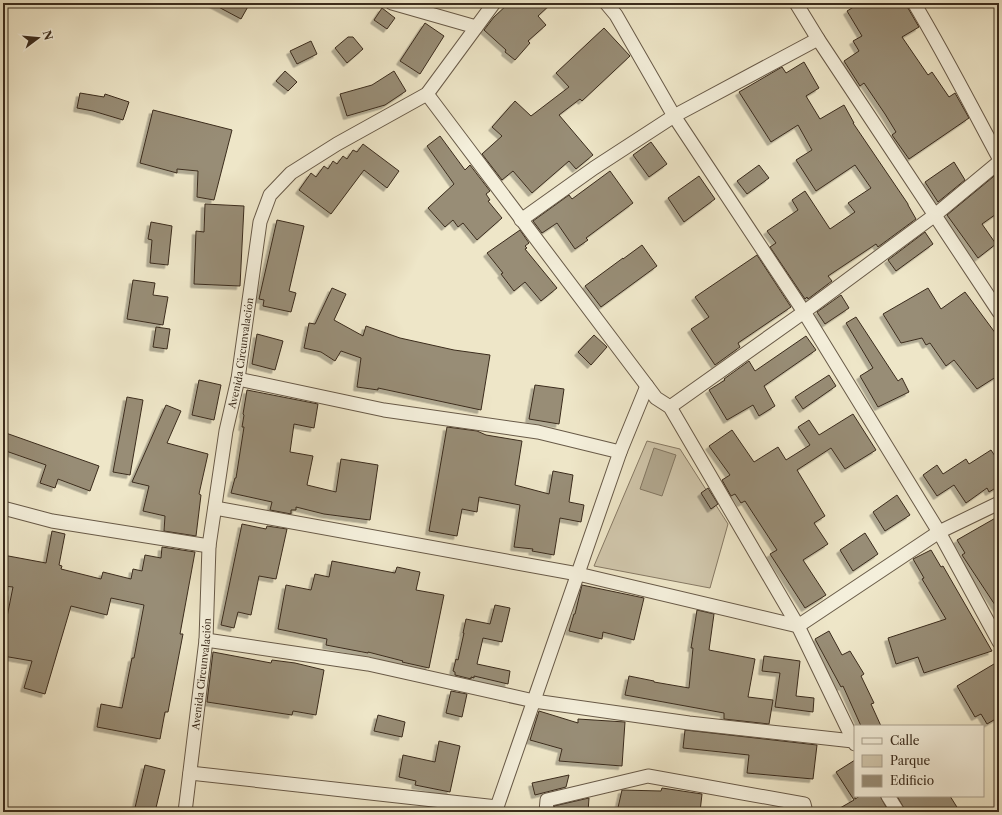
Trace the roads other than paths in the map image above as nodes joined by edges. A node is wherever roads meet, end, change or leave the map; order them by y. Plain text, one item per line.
1 (392, 3) edge
2 (494, 3) edge
3 (606, 3) edge
4 (796, 3) edge
5 (914, 3) edge
6 (476, 27) junction
7 (818, 39) junction
8 (427, 94) junction
9 (674, 116) junction
10 (999, 158) edge
11 (999, 162) edge
12 (935, 215) junction
13 (521, 220) junction
14 (804, 312) junction
15 (999, 312) edge
16 (238, 378) junction
17 (647, 386) junction
18 (670, 407) junction
19 (620, 452) junction
20 (999, 503) edge
21 (3, 508) edge
22 (215, 508) junction
23 (939, 532) junction
24 (209, 546) junction
25 (578, 574) junction
26 (798, 626) junction
27 (206, 640) junction
28 (999, 642) edge
29 (534, 701) junction
30 (854, 743) edge
31 (190, 773) junction
32 (889, 797) edge
33 (185, 812) edge
34 (546, 812) edge
35 (806, 812) edge
36 (898, 812) edge

1 - 6 street
2 - 6 street, Avenida Circunvalación
3 - 9 street
4 - 7 street
5 - 10 street
6 - 8 street, Avenida Circunvalación
7 - 9 street
7 - 12 street
8 - 13 street
8 - 16 street, Avenida Circunvalación
9 - 13 street
9 - 14 street
11 - 12 street
12 - 14 street
12 - 15 street
13 - 17 street
14 - 18 street
14 - 23 street
16 - 19 street
16 - 22 street, Avenida Circunvalación
17 - 18 street
17 - 19 street
18 - 26 street
19 - 25 street
20 - 23 street
21 - 24 street
22 - 24 street, Avenida Circunvalación
22 - 25 street
23 - 26 street
23 - 28 street
24 - 27 street, Avenida Circunvalación
25 - 26 street
25 - 29 street
26 - 30 street
27 - 29 street
27 - 31 street, Avenida Circunvalación
29 - 30 street
29 - 31 street
31 - 33 street, Avenida Circunvalación
32 - 36 street
34 - 35 street

